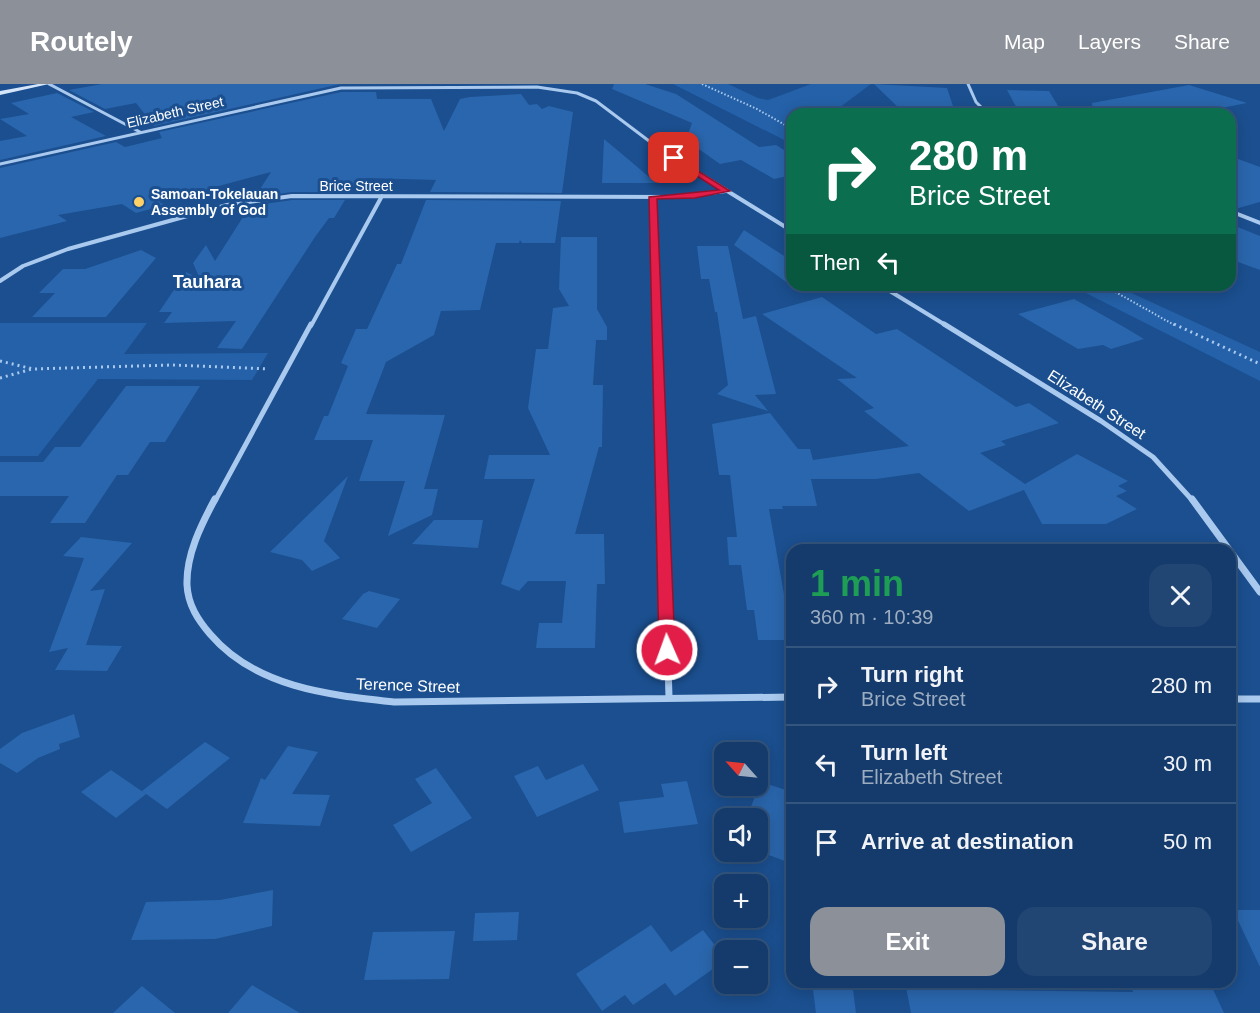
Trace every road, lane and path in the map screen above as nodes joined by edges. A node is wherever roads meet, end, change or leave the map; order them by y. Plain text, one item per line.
1 (47, 84) edge
2 (702, 84) edge
3 (968, 84) edge
4 (538, 86) edge
5 (0, 93) edge
6 (982, 108) edge
7 (786, 126) edge
8 (141, 132) junction
9 (0, 164) edge
10 (726, 191) junction
11 (382, 196) junction
12 (653, 197) junction
13 (1236, 213) edge
14 (1260, 223) edge
15 (786, 227) edge
16 (0, 281) edge
17 (890, 291) edge
18 (1114, 291) edge
19 (0, 361) edge
20 (1260, 364) edge
21 (33, 369) junction
22 (287, 370) junction
23 (0, 378) edge
24 (1227, 544) edge
25 (1236, 558) edge
26 (1260, 592) edge
27 (669, 697) junction
28 (786, 697) edge
29 (1236, 699) edge
30 (1260, 699) edge

1 - 5 main road
1 - 8 street
2 - 7 path
3 - 6 street
4 - 8 street, Elizabeth Street
4 - 10 street, Elizabeth Street
8 - 9 street, Elizabeth Street
10 - 12 street, Brice Street
10 - 15 street, Elizabeth Street
11 - 12 street, Brice Street
11 - 16 street, Brice Street
11 - 22 street, Terence Street
12 - 27 street
13 - 14 street
17 - 24 street, Elizabeth Street
18 - 20 path
19 - 21 path
21 - 22 path
21 - 23 path
22 - 27 street, Terence Street
25 - 26 street, Elizabeth Street
27 - 28 street, Terence Street
29 - 30 street

